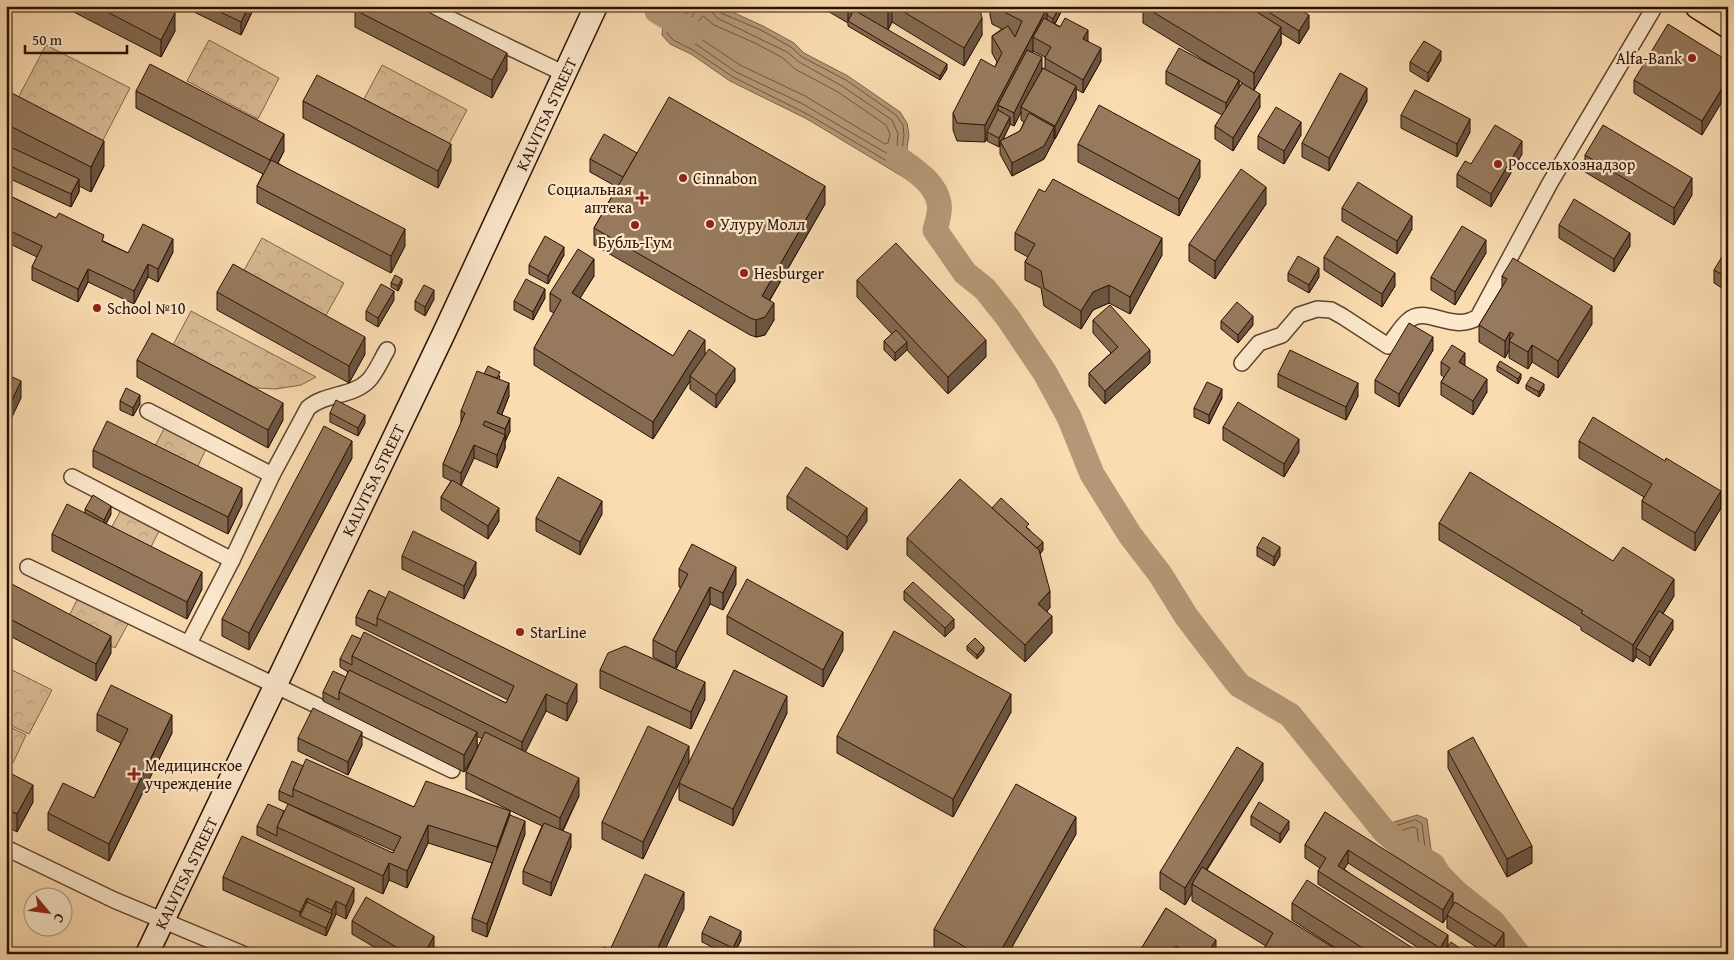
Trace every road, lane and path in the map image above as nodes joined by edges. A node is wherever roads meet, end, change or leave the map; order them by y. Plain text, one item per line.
1 (423, 6) edge
2 (596, 6) edge
3 (1655, 6) edge
4 (1698, 6) edge
5 (1728, 25) edge
6 (565, 74) junction
7 (387, 350) dead end
8 (1242, 363) dead end
9 (148, 411) dead end
10 (272, 475) junction
11 (72, 477) dead end
12 (232, 560) junction
13 (28, 566) dead end
14 (189, 643) junction
15 (276, 685) junction
16 (452, 770) dead end
17 (6, 848) edge
18 (163, 920) junction
19 (147, 954) edge
20 (242, 954) edge

1 - 6 street
2 - 6 street, KALVITSA STREET
3 - 8 street
4 - 5 main road
6 - 15 street, KALVITSA STREET
7 - 10 street
9 - 10 street
10 - 12 street
11 - 12 street
12 - 14 street
13 - 14 street
14 - 15 street
15 - 16 street
15 - 18 street, KALVITSA STREET
17 - 18 street
18 - 19 street, KALVITSA STREET
18 - 20 street

